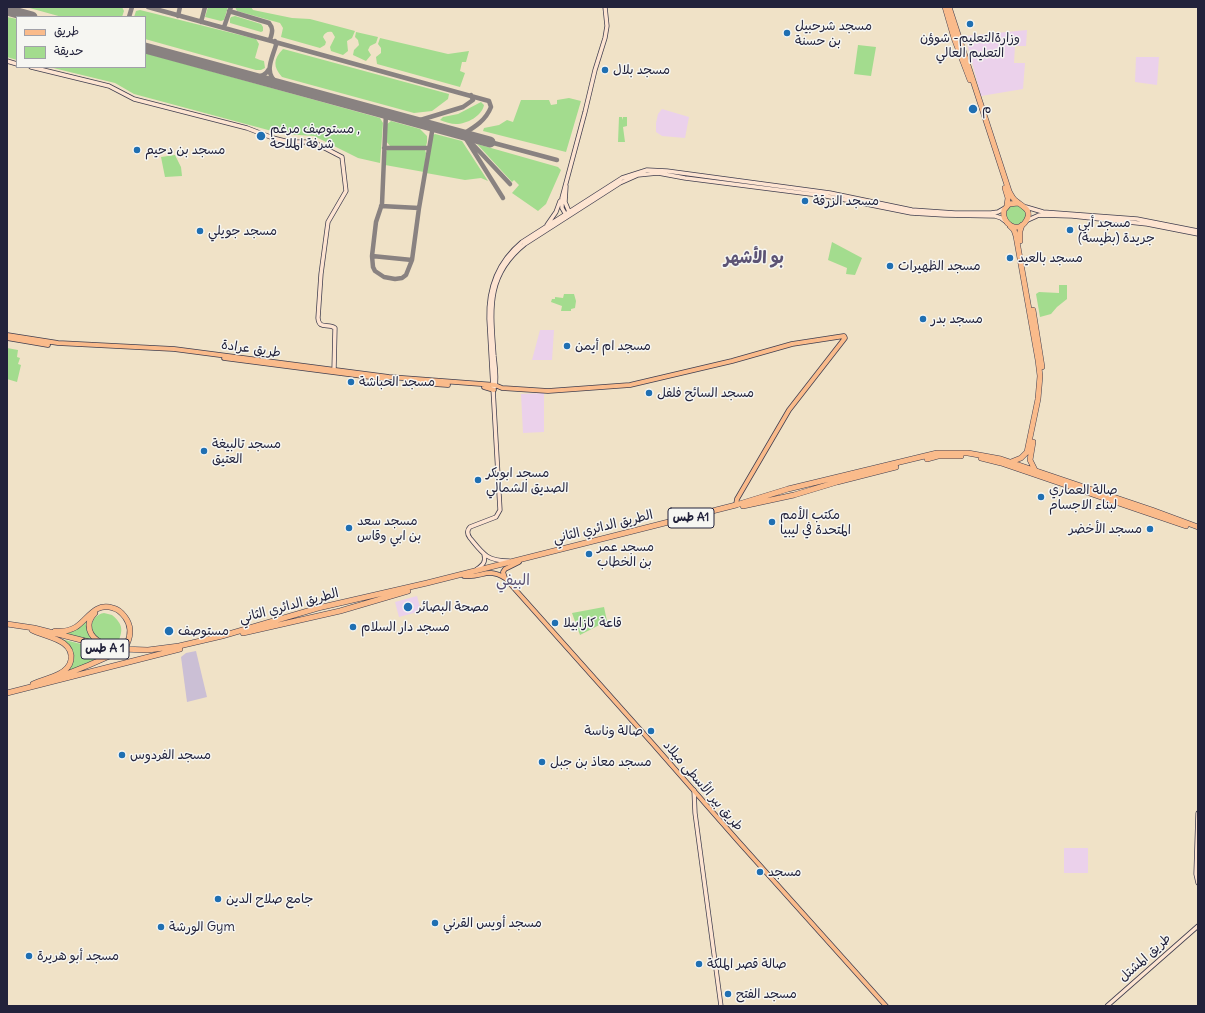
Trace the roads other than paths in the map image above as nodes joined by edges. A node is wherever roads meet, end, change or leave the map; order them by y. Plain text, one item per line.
1 (606, 7) edge
2 (945, 7) edge
3 (949, 7) edge
4 (35, 68) edge
5 (566, 184) junction
6 (562, 198) junction
7 (1008, 203) junction
8 (1018, 203) junction
9 (1024, 206) junction
10 (568, 214) junction
11 (1024, 223) junction
12 (1008, 224) junction
13 (544, 228) junction
14 (1017, 231) junction
15 (1198, 232) edge
16 (7, 335) edge
17 (7, 338) edge
18 (290, 365) junction
19 (334, 370) junction
20 (355, 374) junction
21 (494, 375) junction
22 (494, 387) junction
23 (1031, 444) junction
24 (1006, 461) junction
25 (1038, 472) junction
26 (820, 481) junction
27 (838, 482) junction
28 (767, 495) junction
29 (757, 503) junction
30 (736, 505) junction
31 (1162, 516) junction
32 (1171, 519) junction
33 (1198, 527) edge
34 (1198, 530) edge
35 (484, 554) junction
36 (517, 562) junction
37 (472, 572) junction
38 (464, 576) junction
39 (505, 578) junction
40 (412, 587) junction
41 (352, 606) junction
42 (283, 618) junction
43 (284, 624) junction
44 (7, 626) edge
45 (33, 629) junction
46 (126, 644) junction
47 (180, 649) junction
48 (117, 651) junction
49 (66, 678) junction
50 (32, 684) junction
51 (7, 692) edge
52 (694, 790) junction
53 (1198, 813) edge
54 (1198, 883) edge
55 (1198, 926) edge
56 (721, 1006) edge
57 (886, 1006) edge
58 (1106, 1006) edge

1 - 5 main road
2 - 7 highway
3 - 7 highway
4 - 19 main road
5 - 6 main road
5 - 10 main road
6 - 10 main road
6 - 13 main road
7 - 8 highway
7 - 8 highway
7 - 10 main road
7 - 12 highway
8 - 9 highway
9 - 11 highway
9 - 15 main road
10 - 12 main road
10 - 13 main road
10 - 21 main road
11 - 12 highway
11 - 14 highway
11 - 15 main road
12 - 14 highway
13 - 21 main road
14 - 23 highway
16 - 18 main road, طريق عرادة
17 - 18 main road
18 - 19 main road, طريق عرادة
18 - 20 main road
19 - 20 main road, طريق عرادة
20 - 22 main road, طريق عرادة
21 - 22 main road
22 - 30 main road, طريق عرادة
22 - 35 main road
23 - 24 highway
23 - 25 highway
24 - 25 highway, الطريق الدائري الثاني / طس A1
24 - 26 highway, الطريق الدائري الثاني / طس A1
25 - 31 highway, الطريق الدائري الثاني / طس A1
26 - 27 highway
26 - 28 highway, الطريق الدائري الثاني / طس A1
27 - 29 highway, الطريق الدائري الثاني / طس A1
27 - 31 highway, الطريق الدائري الثاني / طس A1
28 - 29 highway
28 - 30 highway, الطريق الدائري الثاني / طس A1
29 - 36 highway, الطريق الدائري الثاني / طس A1
30 - 36 highway, الطريق الدائري الثاني / طس A1
31 - 32 highway, الطريق الدائري الثاني / طس A1
32 - 33 highway, الطريق الدائري الثاني / طس A1
32 - 34 highway, الطريق الدائري الثاني / طس A1
35 - 36 main road
35 - 37 main road
36 - 37 highway, الطريق الدائري الثاني / طس A1
36 - 38 highway, الطريق الدائري الثاني / طس A1
36 - 39 main road
37 - 40 highway, الطريق الدائري الثاني / طس A1
38 - 39 main road
38 - 41 highway, الطريق الدائري الثاني / طس A1
39 - 52 main road, طريق بير الأسطى ميلاد
40 - 41 highway
40 - 42 highway, الطريق الدائري الثاني / طس A1
41 - 43 highway, الطريق الدائري الثاني / طس A1
42 - 43 highway
42 - 48 highway, الطريق الدائري الثاني / طس A1
43 - 47 highway, الطريق الدائري الثاني / طس A1
44 - 45 highway, الطريق الدائري الثاني / طس A 1
45 - 46 highway
45 - 47 highway, الطريق الدائري الثاني / طس A 1
45 - 48 highway, الطريق الدائري الثاني / طس A 1
45 - 50 highway
46 - 48 highway, bridge
46 - 48 highway
47 - 49 highway
48 - 49 highway
48 - 50 highway
49 - 51 highway
50 - 51 highway
52 - 56 main road
52 - 57 main road, طريق بير الأسطى ميلاد
53 - 54 main road
55 - 58 main road, طريق المشتل

